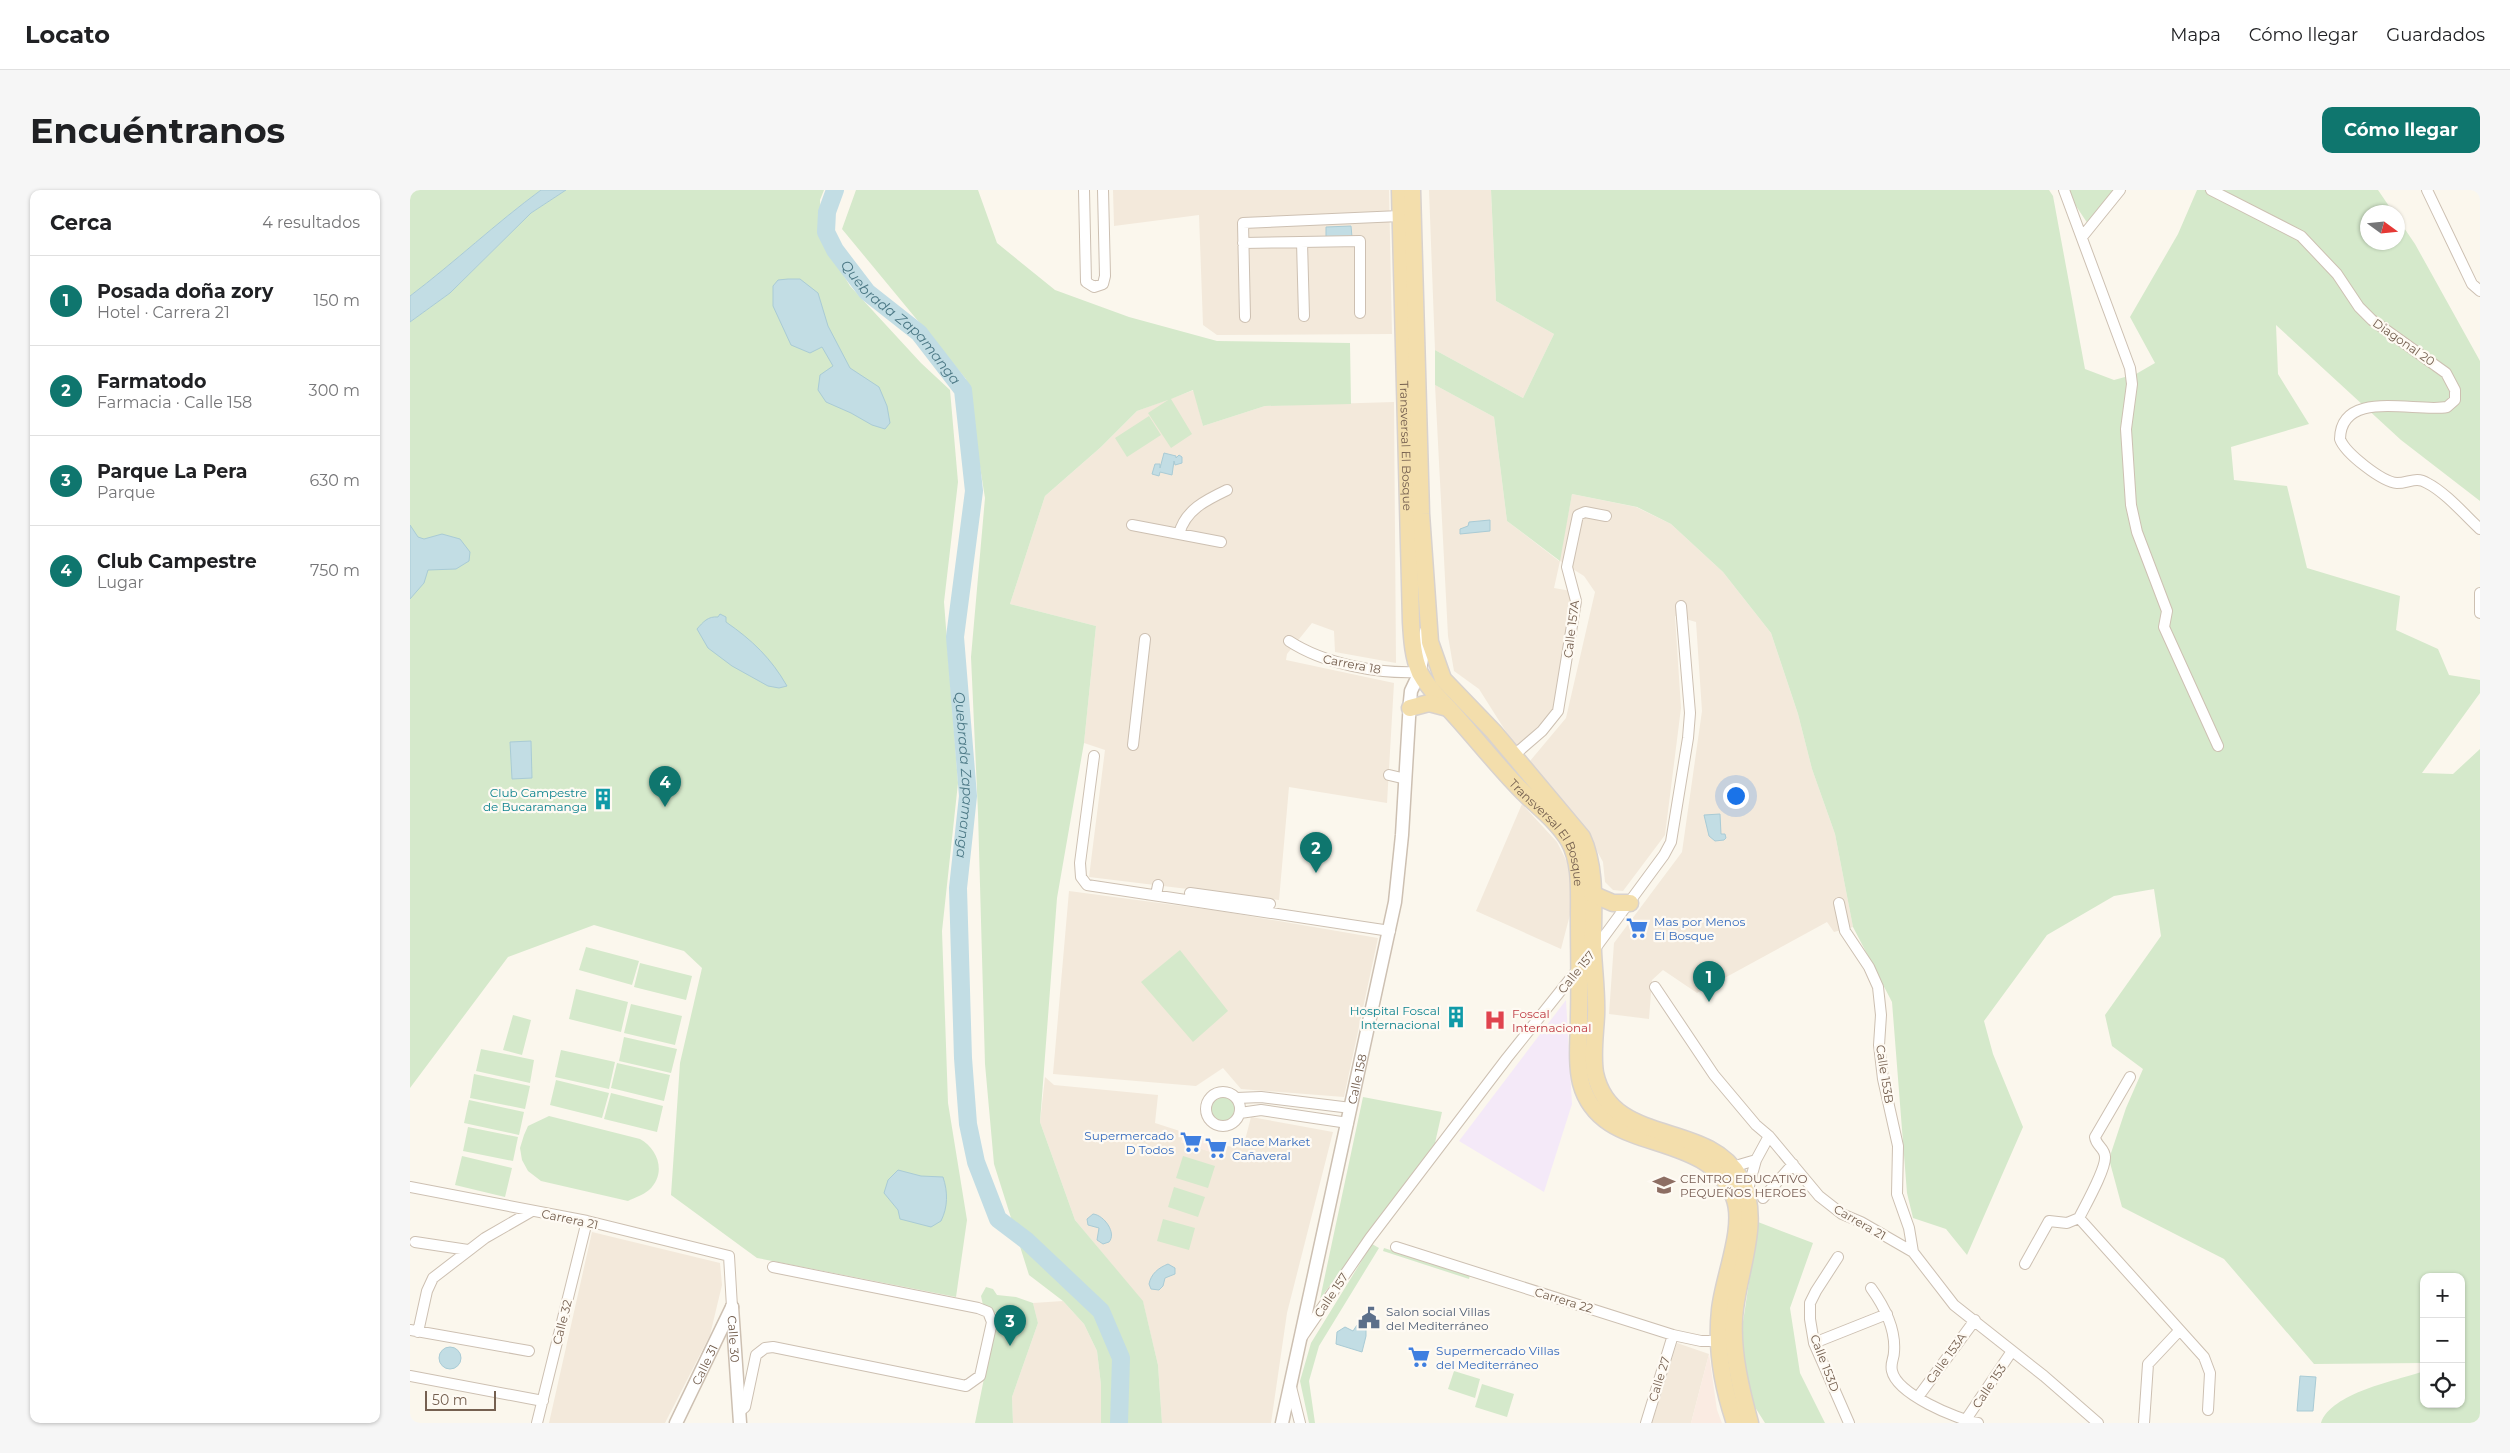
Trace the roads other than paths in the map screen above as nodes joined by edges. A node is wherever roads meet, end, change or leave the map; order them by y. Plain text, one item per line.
1 (1084, 190) edge
2 (1103, 190) edge
3 (1400, 190) edge
4 (1412, 190) edge
5 (2064, 190) edge
6 (2120, 190) edge
7 (2211, 190) edge
8 (2427, 190) edge
9 (1400, 216) junction
10 (2082, 237) junction
11 (1302, 242) junction
12 (1243, 243) junction
13 (2480, 291) edge
14 (1360, 313) dead end
15 (1304, 316) dead end
16 (1244, 317) dead end
17 (1227, 490) dead end
18 (1606, 516) dead end
19 (1132, 525) dead end
20 (2480, 529) edge
21 (1179, 534) junction
22 (1221, 542) dead end
23 (2480, 593) edge
24 (1681, 606) dead end
25 (2480, 613) edge
26 (1427, 620) junction
27 (1145, 639) dead end
28 (1289, 641) dead end
29 (1420, 672) junction
30 (1443, 679) junction
31 (1410, 708) junction
32 (1449, 708) junction
33 (1134, 745) dead end
34 (2218, 746) dead end
35 (1094, 756) dead end
36 (1513, 756) junction
37 (1389, 775) dead end
38 (1406, 779) junction
39 (1157, 890) junction
40 (1592, 894) junction
41 (1630, 903) junction
42 (1839, 903) dead end
43 (1270, 904) dead end
44 (1390, 931) junction
45 (1593, 951) junction
46 (1580, 967) junction
47 (1655, 987) dead end
48 (2130, 1077) dead end
49 (1237, 1098) junction
50 (1351, 1108) junction
51 (1240, 1113) junction
52 (1348, 1124) junction
53 (1769, 1136) junction
54 (1756, 1160) junction
55 (1793, 1164) junction
56 (1732, 1167) junction
57 (410, 1187) edge
58 (1755, 1196) junction
59 (532, 1211) junction
60 (2079, 1218) junction
61 (587, 1221) junction
62 (415, 1242) dead end
63 (1396, 1247) dead end
64 (468, 1250) junction
65 (1913, 1252) junction
66 (729, 1256) joint
67 (1838, 1257) dead end
68 (2025, 1264) dead end
69 (773, 1268) dead end
70 (1871, 1288) dead end
71 (732, 1307) junction
72 (1887, 1314) junction
73 (1975, 1320) junction
74 (414, 1331) edge
75 (2179, 1331) junction
76 (1673, 1335) junction
77 (1300, 1340) junction
78 (1727, 1341) junction
79 (1814, 1343) junction
80 (529, 1351) dead end
81 (2012, 1351) junction
82 (410, 1376) edge
83 (1291, 1387) junction
84 (1918, 1397) junction
85 (542, 1401) junction
86 (2208, 1410) dead end
87 (740, 1417) edge
88 (1847, 1419) edge
89 (1965, 1421) junction
90 (538, 1423) edge
91 (676, 1423) edge
92 (1282, 1423) edge
93 (1300, 1423) edge
94 (1646, 1423) edge
95 (1735, 1423) edge
96 (1750, 1423) edge
97 (1978, 1423) edge
98 (2098, 1423) edge
99 (2144, 1423) edge

1 - 2 street
3 - 9 main road, Transversal El Bosque
4 - 26 main road, Transversal El Bosque
5 - 10 street
6 - 10 street
7 - 20 street, Diagonal 20
8 - 13 street
9 - 12 street
9 - 29 main road, Transversal El Bosque
10 - 34 street
11 - 12 street
11 - 14 street
11 - 15 street
12 - 16 street
17 - 21 street
18 - 36 street, Calle 157A
19 - 21 street
21 - 22 street
23 - 25 street
24 - 41 street, Calle 157
26 - 29 street, Calle 158
26 - 30 main road, Transversal El Bosque
27 - 33 street
28 - 29 street, Carrera 18
29 - 30 street
29 - 31 street, Calle 158
29 - 32 main road, Transversal El Bosque
30 - 36 main road, Transversal El Bosque
31 - 32 main road
31 - 38 street, Calle 158
32 - 46 main road, Transversal El Bosque
35 - 39 street
36 - 40 main road, Transversal El Bosque
37 - 38 street
38 - 44 street, Calle 158
39 - 43 street
39 - 44 street
40 - 41 main road
40 - 45 main road, Transversal El Bosque
41 - 45 street, Calle 157
42 - 65 street, Calle 153B
44 - 50 street, Calle 158
45 - 46 street, Calle 157
45 - 56 main road, Transversal El Bosque
46 - 77 street, Calle 157
46 - 78 main road, Transversal El Bosque
47 - 53 street, Carrera 21
48 - 60 street
49 - 50 street
49 - 51 street
49 - 51 street
50 - 52 street, Calle 158
51 - 52 street
52 - 77 street, Calle 158
53 - 54 street
53 - 55 street, Carrera 21
54 - 56 street
54 - 58 street
55 - 58 street
55 - 65 street, Carrera 21
56 - 58 main road, Transversal El Bosque
57 - 59 street, Carrera 21
58 - 78 main road, Transversal El Bosque
59 - 61 street, Carrera 21
59 - 64 street
60 - 68 street
60 - 75 street
61 - 66 street, Carrera 21
61 - 85 street, Calle 32
62 - 64 street
63 - 76 street, Carrera 22
64 - 74 street
65 - 73 street, Carrera 21
66 - 71 street, Calle 30
67 - 79 street, Calle 153D
69 - 87 street
70 - 72 street
71 - 87 street, Calle 30
71 - 91 street, Calle 31
72 - 79 street
72 - 84 street
73 - 81 street, Carrera 21
73 - 84 street, Calle 153A
74 - 80 street
75 - 86 street
75 - 99 street
76 - 78 street, Carrera 22
76 - 94 street, Calle 27
77 - 83 street, Calle 158
78 - 95 main road, Transversal El Bosque
78 - 96 main road, Transversal El Bosque
79 - 88 street, Calle 153D
81 - 89 street, Calle 153
81 - 98 street, Carrera 21
82 - 85 street
83 - 92 street, Calle 158
83 - 93 street
84 - 89 street
85 - 90 street, Calle 32
89 - 97 street

